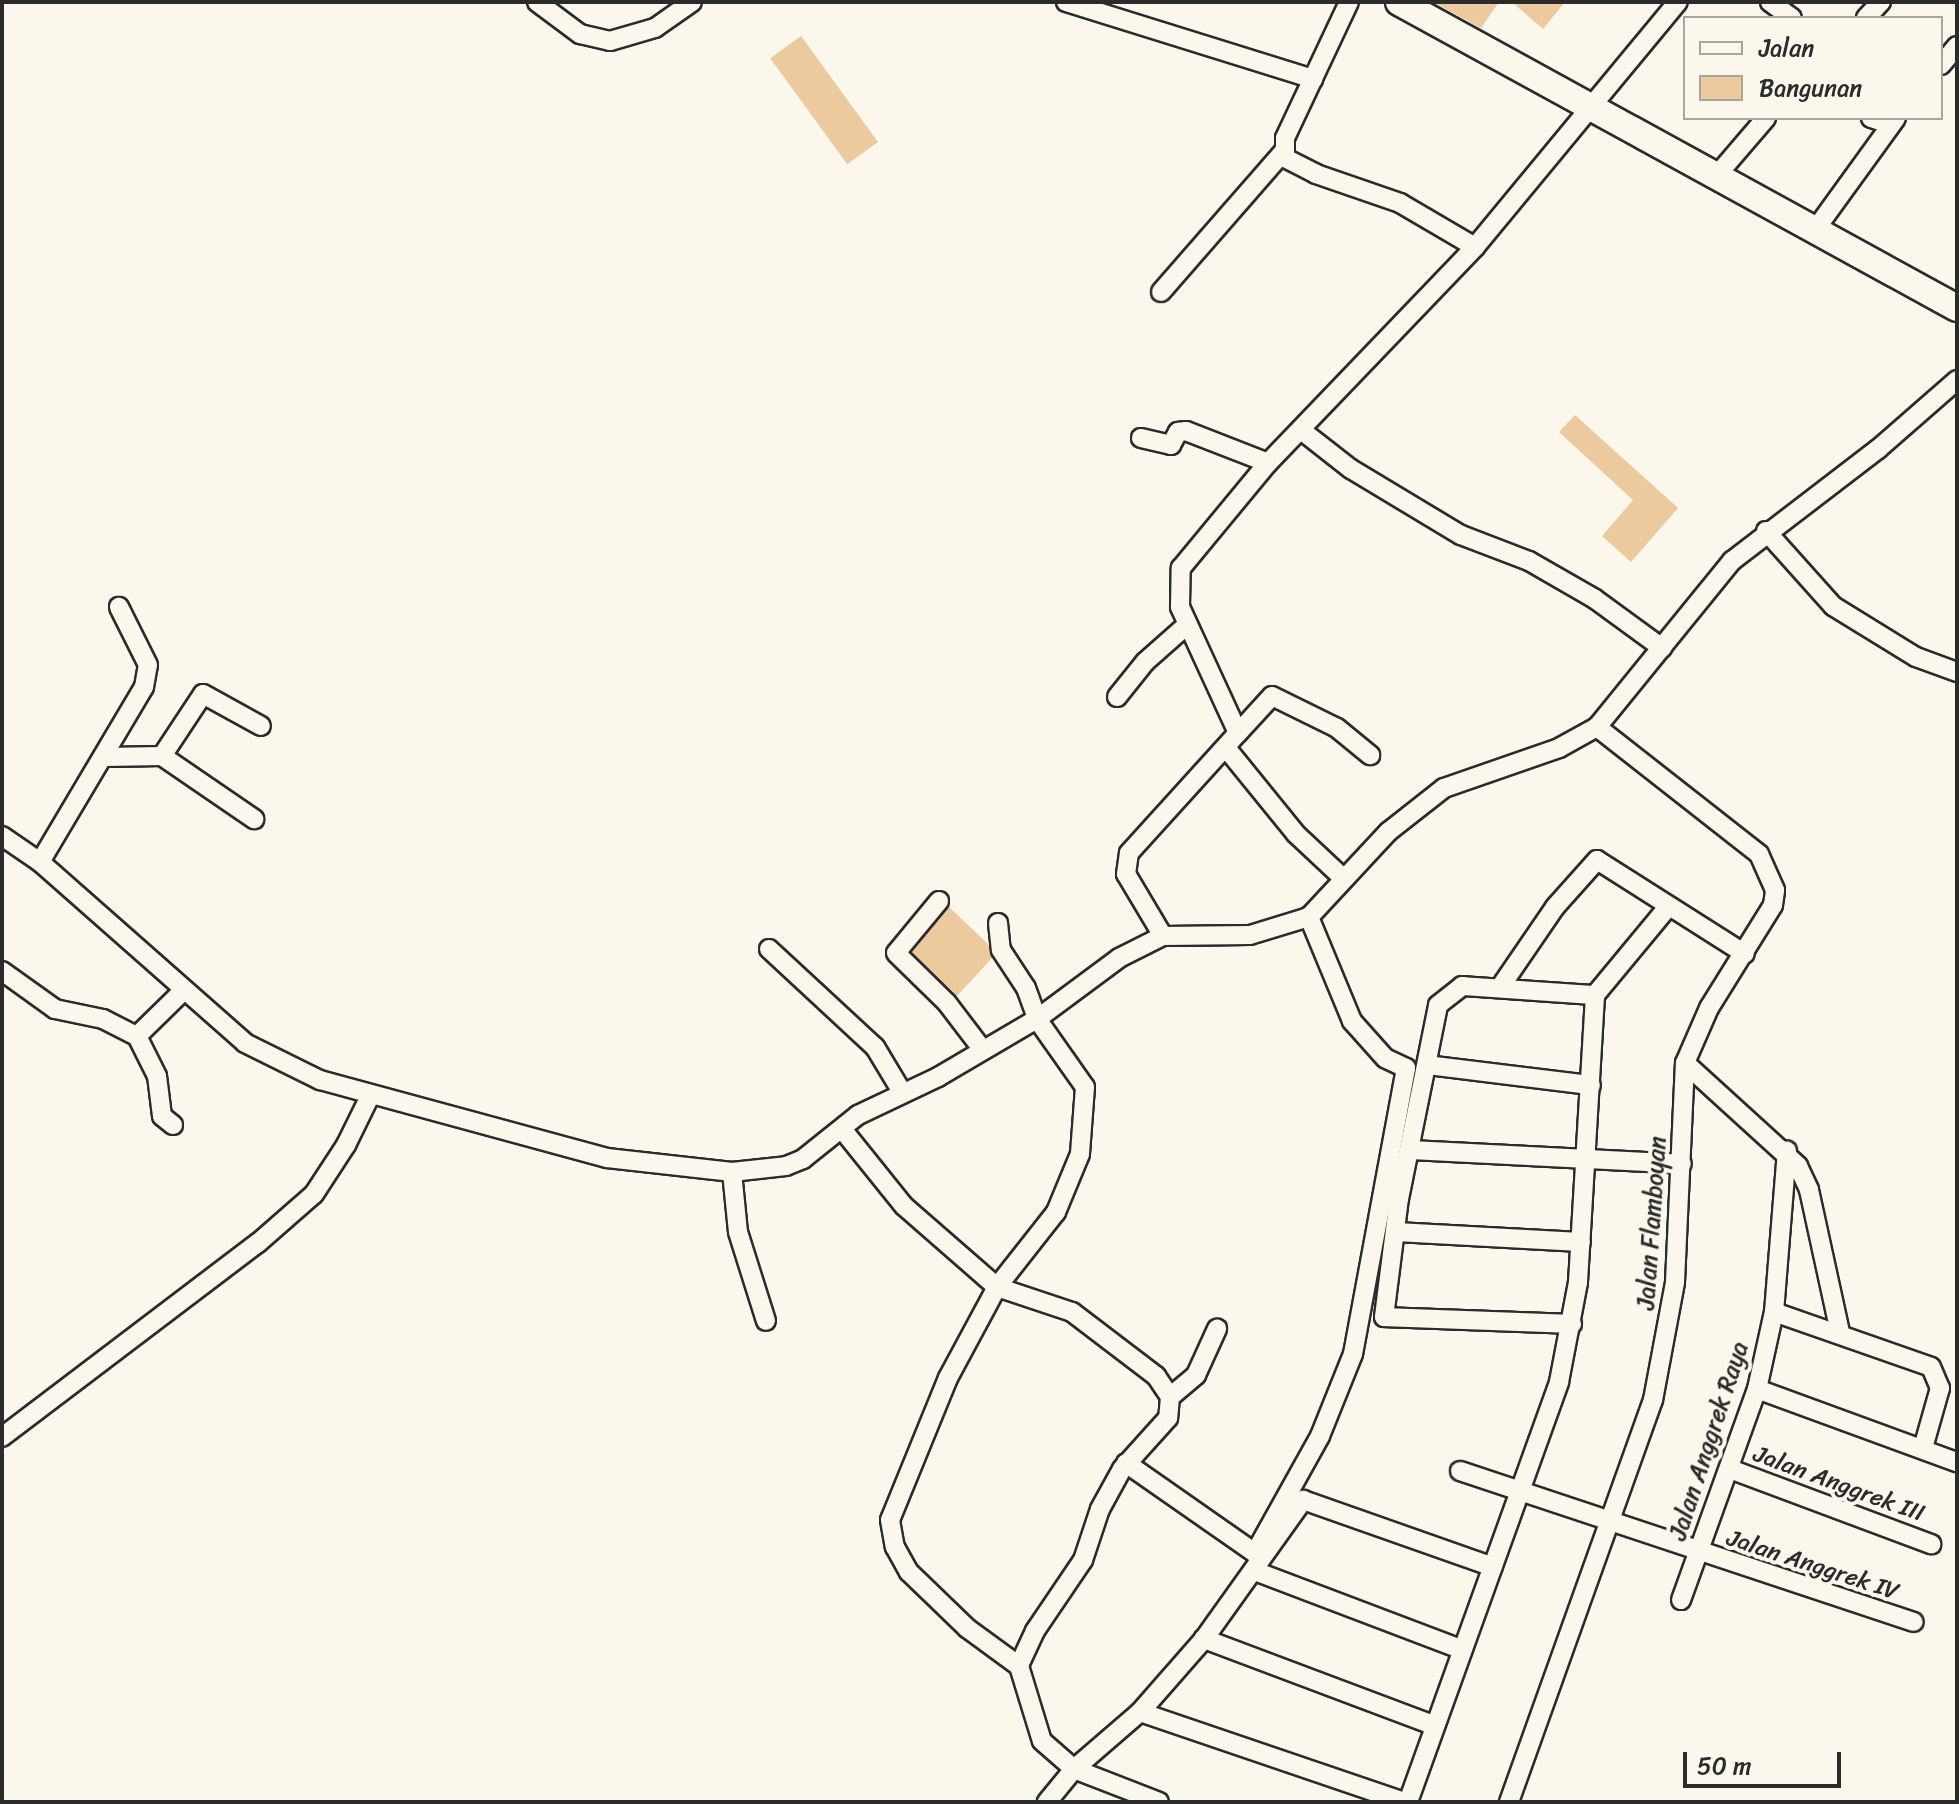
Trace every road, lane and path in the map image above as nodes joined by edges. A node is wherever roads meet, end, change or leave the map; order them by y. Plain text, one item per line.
1 (537, 2) edge
2 (692, 2) edge
3 (1066, 2) edge
4 (1349, 2) edge
5 (1399, 2) edge
6 (1678, 2) edge
7 (1770, 2) edge
8 (1789, 16) edge
9 (1957, 46) edge
10 (1943, 63) edge
11 (1313, 79) junction
12 (1594, 109) junction
13 (1764, 120) edge
14 (1893, 121) edge
15 (1283, 152) junction
16 (1718, 174) junction
17 (1815, 230) junction
18 (1475, 247) junction
19 (1161, 292) dead end
20 (1957, 308) edge
21 (1957, 380) edge
22 (1301, 430) junction
23 (1141, 438) dead end
24 (1268, 463) junction
25 (1766, 531) junction
26 (119, 607) dead end
27 (1188, 624) junction
28 (1662, 648) junction
29 (1957, 672) edge
30 (1117, 697) dead end
31 (261, 726) dead end
32 (1597, 727) junction
33 (1232, 741) junction
34 (1370, 755) dead end
35 (162, 756) junction
36 (105, 757) junction
37 (254, 819) dead end
38 (2, 836) edge
39 (40, 862) junction
40 (1343, 878) junction
41 (939, 901) dead end
42 (1668, 907) junction
43 (1309, 917) junction
44 (998, 923) dead end
45 (1163, 936) junction
46 (769, 949) dead end
47 (1745, 954) junction
48 (2, 971) edge
49 (1501, 986) junction
50 (183, 991) junction
51 (1595, 995) junction
52 (1037, 1019) junction
53 (137, 1036) junction
54 (982, 1049) junction
55 (1685, 1063) junction
56 (1427, 1065) junction
57 (1591, 1085) junction
58 (902, 1092) junction
59 (370, 1096) junction
60 (173, 1125) dead end
61 (842, 1129) junction
62 (1410, 1150) junction
63 (1787, 1151) junction
64 (1583, 1162) junction
65 (1682, 1164) junction
66 (732, 1172) junction
67 (1396, 1232) junction
68 (1581, 1242) junction
69 (997, 1287) junction
70 (1774, 1312) junction
71 (766, 1321) dead end
72 (1572, 1324) junction
73 (1217, 1329) dead end
74 (1840, 1332) junction
75 (1757, 1389) junction
76 (1170, 1397) junction
77 (2, 1437) edge
78 (1923, 1448) junction
79 (1957, 1462) edge
80 (1126, 1463) junction
81 (1730, 1469) junction
82 (1460, 1471) dead end
83 (1520, 1489) junction
84 (1611, 1522) junction
85 (1931, 1544) dead end
86 (1698, 1554) junction
87 (1493, 1567) junction
88 (1255, 1571) junction
89 (1681, 1600) dead end
90 (1913, 1622) dead end
91 (1204, 1639) junction
92 (1463, 1650) junction
93 (1019, 1666) junction
94 (1140, 1712) junction
95 (1433, 1725) junction
96 (1074, 1769) junction
97 (1047, 1802) edge
98 (1159, 1802) edge
99 (1406, 1802) edge
100 (1509, 1802) edge

1 - 2 street
3 - 11 street
4 - 11 street
5 - 12 street
6 - 12 street
7 - 8 street
9 - 10 street
11 - 15 street
12 - 16 street
12 - 18 street
13 - 16 street
14 - 17 street
15 - 18 street
15 - 19 street
16 - 17 street
17 - 20 street
18 - 22 street
21 - 25 street
22 - 24 street
22 - 28 street
23 - 24 street
24 - 27 street
25 - 28 street
25 - 29 street
26 - 36 street
27 - 30 street
27 - 33 street
28 - 32 street
31 - 35 street
32 - 40 street
32 - 47 street, Jalan Flamboyan
33 - 34 street
33 - 40 street
33 - 45 street
35 - 36 street
35 - 37 street
36 - 39 street
38 - 39 street
39 - 50 street
40 - 43 street
41 - 54 street
42 - 47 street
42 - 49 street
42 - 51 street
43 - 45 street
43 - 80 street
44 - 52 street
45 - 52 street
46 - 58 street
47 - 55 street, Jalan Flamboyan
48 - 53 street
49 - 51 street
49 - 56 street
50 - 53 street
50 - 59 street
51 - 57 street
52 - 54 street
52 - 69 street
53 - 60 street
54 - 58 street
55 - 63 street
55 - 65 street, Jalan Flamboyan
56 - 57 street
56 - 62 street
57 - 64 street
58 - 61 street
59 - 66 street
59 - 77 street
61 - 66 street
61 - 69 street
62 - 64 street
62 - 67 street
63 - 70 street, Jalan Anggrek Raya
63 - 74 street
64 - 65 street
64 - 68 street
65 - 84 street, Jalan Flamboyan
66 - 71 street
67 - 68 street
67 - 72 street
68 - 72 street
69 - 76 street
69 - 93 street
70 - 74 street
70 - 75 street, Jalan Anggrek Raya
72 - 83 street
73 - 76 street
74 - 78 street
75 - 78 street
75 - 81 street, Jalan Anggrek Raya
76 - 80 street
78 - 79 street
80 - 93 street
81 - 85 street, Jalan Anggrek III
81 - 86 street, Jalan Anggrek Raya
82 - 83 street, Jalan Anggrek IV
83 - 84 street, Jalan Anggrek IV
83 - 87 street
84 - 86 street, Jalan Anggrek IV
84 - 100 street, Jalan Flamboyan
86 - 89 street, Jalan Anggrek Raya
86 - 90 street, Jalan Anggrek IV
87 - 88 street
87 - 92 street
88 - 91 street
88 - 92 street
91 - 94 street
91 - 95 street
92 - 95 street
93 - 96 street
94 - 96 street
94 - 99 street
95 - 99 street
96 - 97 street
96 - 98 street

